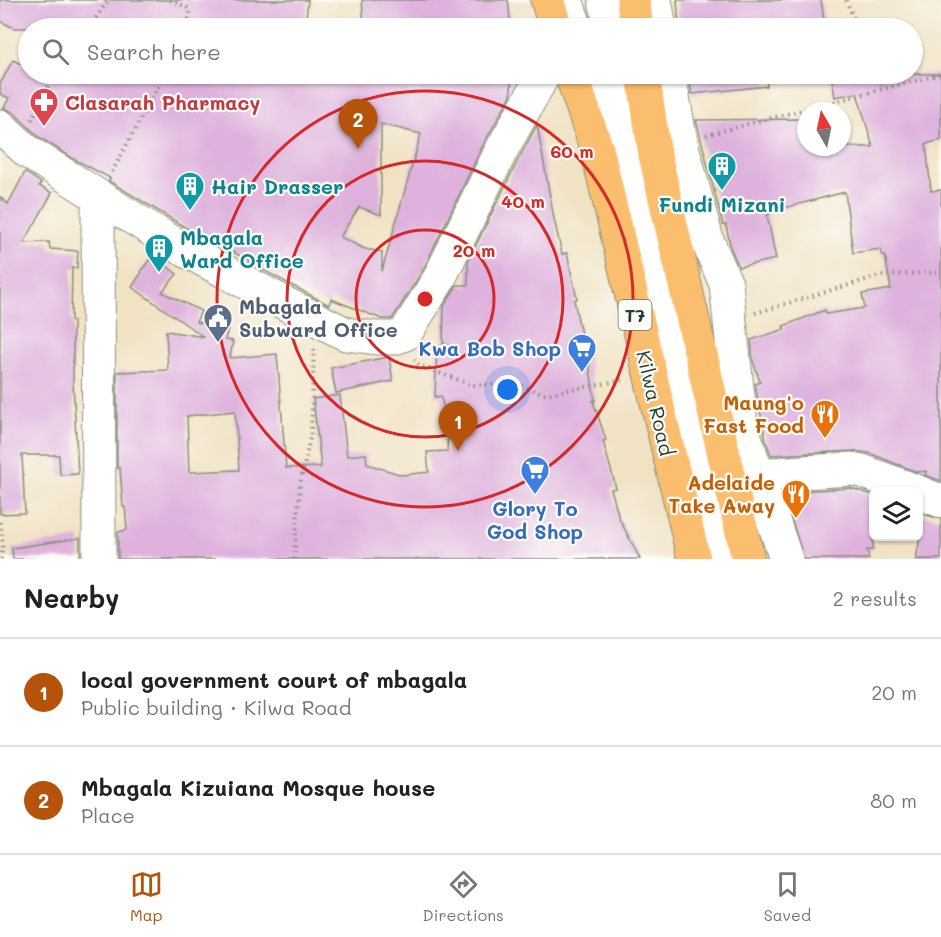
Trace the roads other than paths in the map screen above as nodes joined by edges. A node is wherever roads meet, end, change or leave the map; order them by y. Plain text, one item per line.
1 (547, 0) edge
2 (566, 0) edge
3 (606, 0) edge
4 (633, 0) edge
5 (655, 0) edge
6 (553, 18) edge
7 (572, 18) edge
8 (609, 18) edge
9 (636, 18) edge
10 (658, 18) edge
11 (538, 84) edge
12 (574, 84) edge
13 (596, 84) edge
14 (621, 84) edge
15 (644, 84) edge
16 (671, 84) edge
17 (10, 136) edge
18 (636, 190) junction
19 (98, 196) junction
20 (756, 475) junction
21 (904, 487) edge
22 (923, 494) edge
23 (941, 501) edge
24 (99, 559) edge
25 (694, 559) edge
26 (723, 559) edge
27 (747, 559) edge
28 (786, 559) edge

1 - 6 highway
2 - 7 street
3 - 8 street
4 - 9 highway
5 - 10 street
11 - 19 street
12 - 25 highway, Kilwa Road / T7
13 - 18 street
14 - 18 street
15 - 27 highway
16 - 20 street
17 - 19 street
18 - 26 street
19 - 24 street
20 - 21 street
20 - 28 street
22 - 23 street

